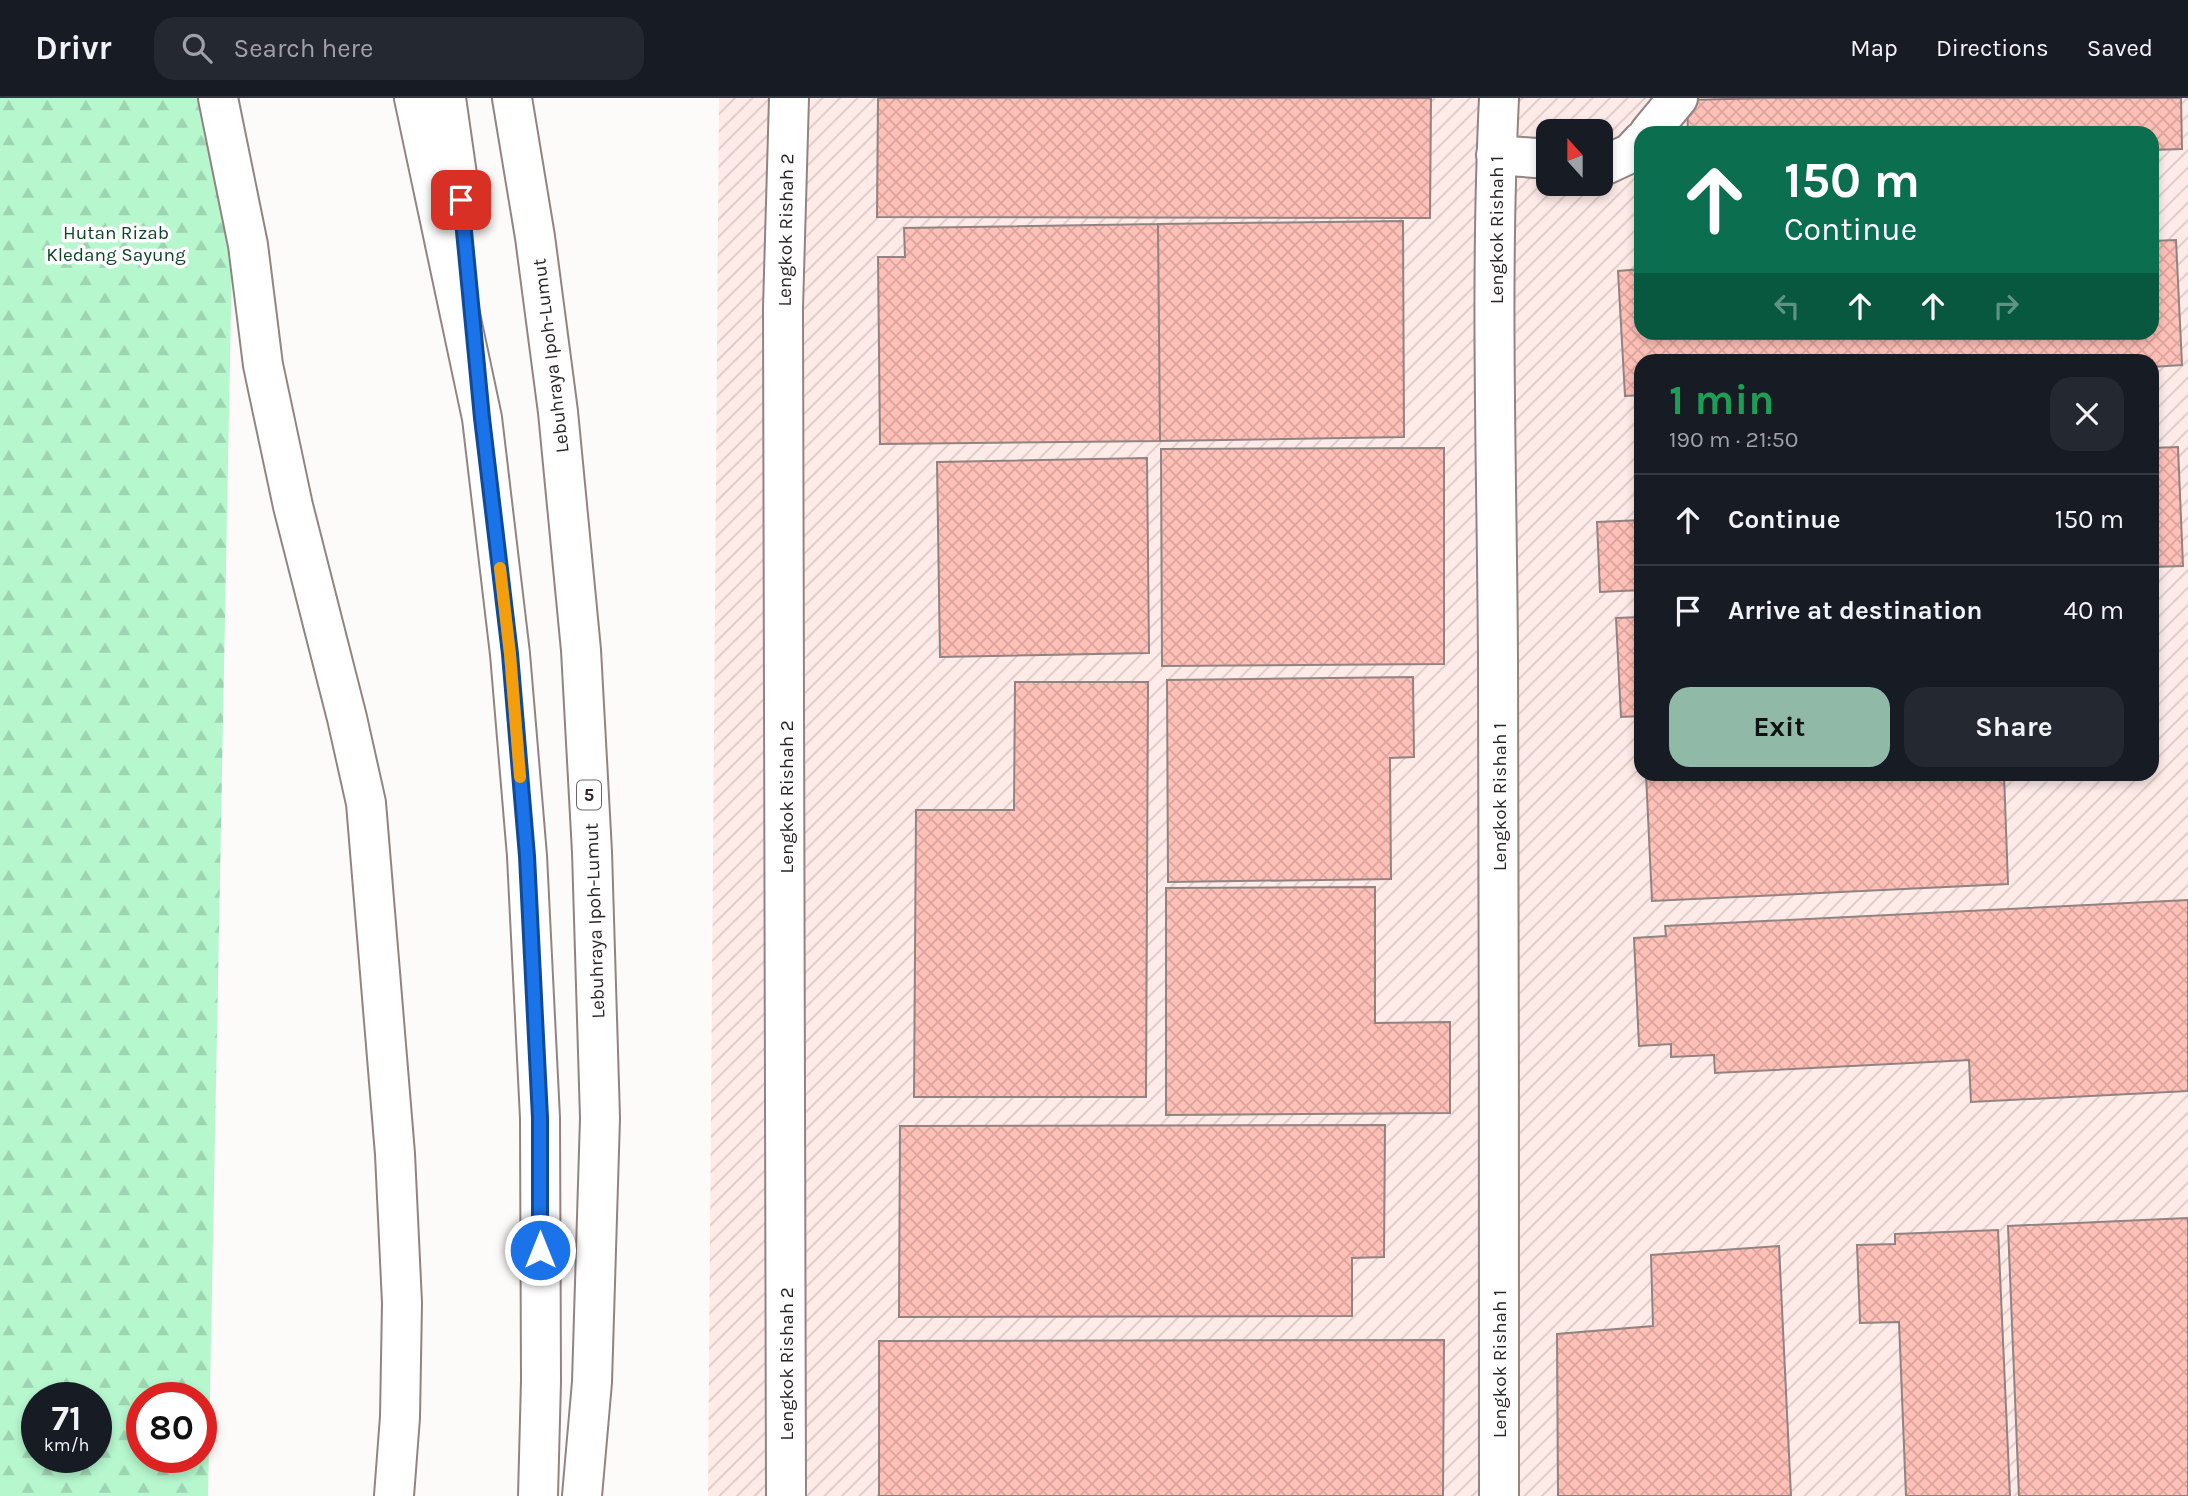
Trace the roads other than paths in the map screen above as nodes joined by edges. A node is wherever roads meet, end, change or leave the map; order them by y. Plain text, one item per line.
1 (218, 98) edge
2 (414, 98) edge
3 (446, 98) edge
4 (512, 98) edge
5 (789, 98) edge
6 (1499, 98) edge
7 (1678, 98) edge
8 (1654, 126) edge
9 (1634, 151) edge
10 (1496, 155) junction
11 (1536, 158) edge
12 (1614, 161) edge
13 (482, 418) junction
14 (394, 1496) edge
15 (538, 1496) edge
16 (582, 1496) edge
17 (786, 1496) edge
18 (1499, 1496) edge

1 - 14 main road
2 - 13 main road
3 - 13 main road
4 - 16 main road, Lebuhraya Ipoh-Lumut / 5
5 - 17 main road, Lengkok Rishah 2
6 - 10 main road, Lengkok Rishah 1
7 - 8 main road
9 - 12 main road
10 - 11 main road
10 - 18 main road, Lengkok Rishah 1
13 - 15 main road

